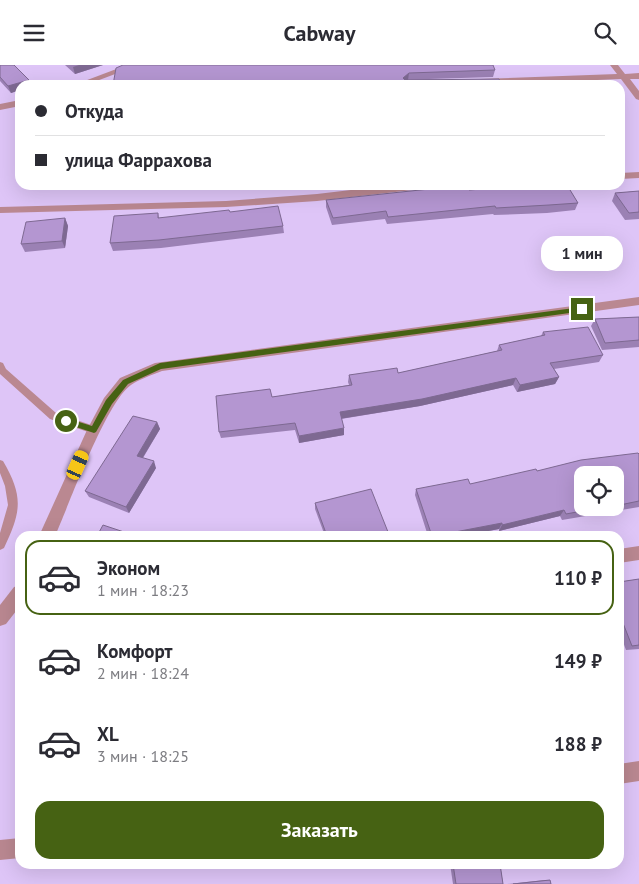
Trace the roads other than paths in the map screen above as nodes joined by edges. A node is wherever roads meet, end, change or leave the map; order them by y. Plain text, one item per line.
1 (135, 65) edge
2 (614, 65) edge
3 (639, 76) edge
4 (622, 77) junction
5 (92, 80) edge
6 (534, 80) edge
7 (625, 80) edge
8 (625, 81) edge
9 (639, 97) edge
10 (15, 104) edge
11 (0, 107) edge
12 (625, 175) edge
13 (639, 175) edge
14 (384, 190) edge
15 (0, 210) edge
16 (639, 301) edge
17 (0, 365) edge
18 (94, 430) junction
19 (0, 464) edge
20 (49, 531) edge
21 (0, 545) edge
22 (639, 553) edge
23 (624, 555) edge
24 (15, 599) edge
25 (0, 618) edge
26 (639, 771) edge
27 (624, 773) edge
28 (15, 848) edge
29 (0, 850) edge

1 - 5 street
2 - 4 street
3 - 4 street
4 - 6 street
4 - 7 street
8 - 9 street
10 - 11 street
12 - 13 street
14 - 15 street
16 - 18 street
17 - 18 lane
18 - 20 street
19 - 21 lane
22 - 23 street
24 - 25 street
26 - 27 street
28 - 29 street

